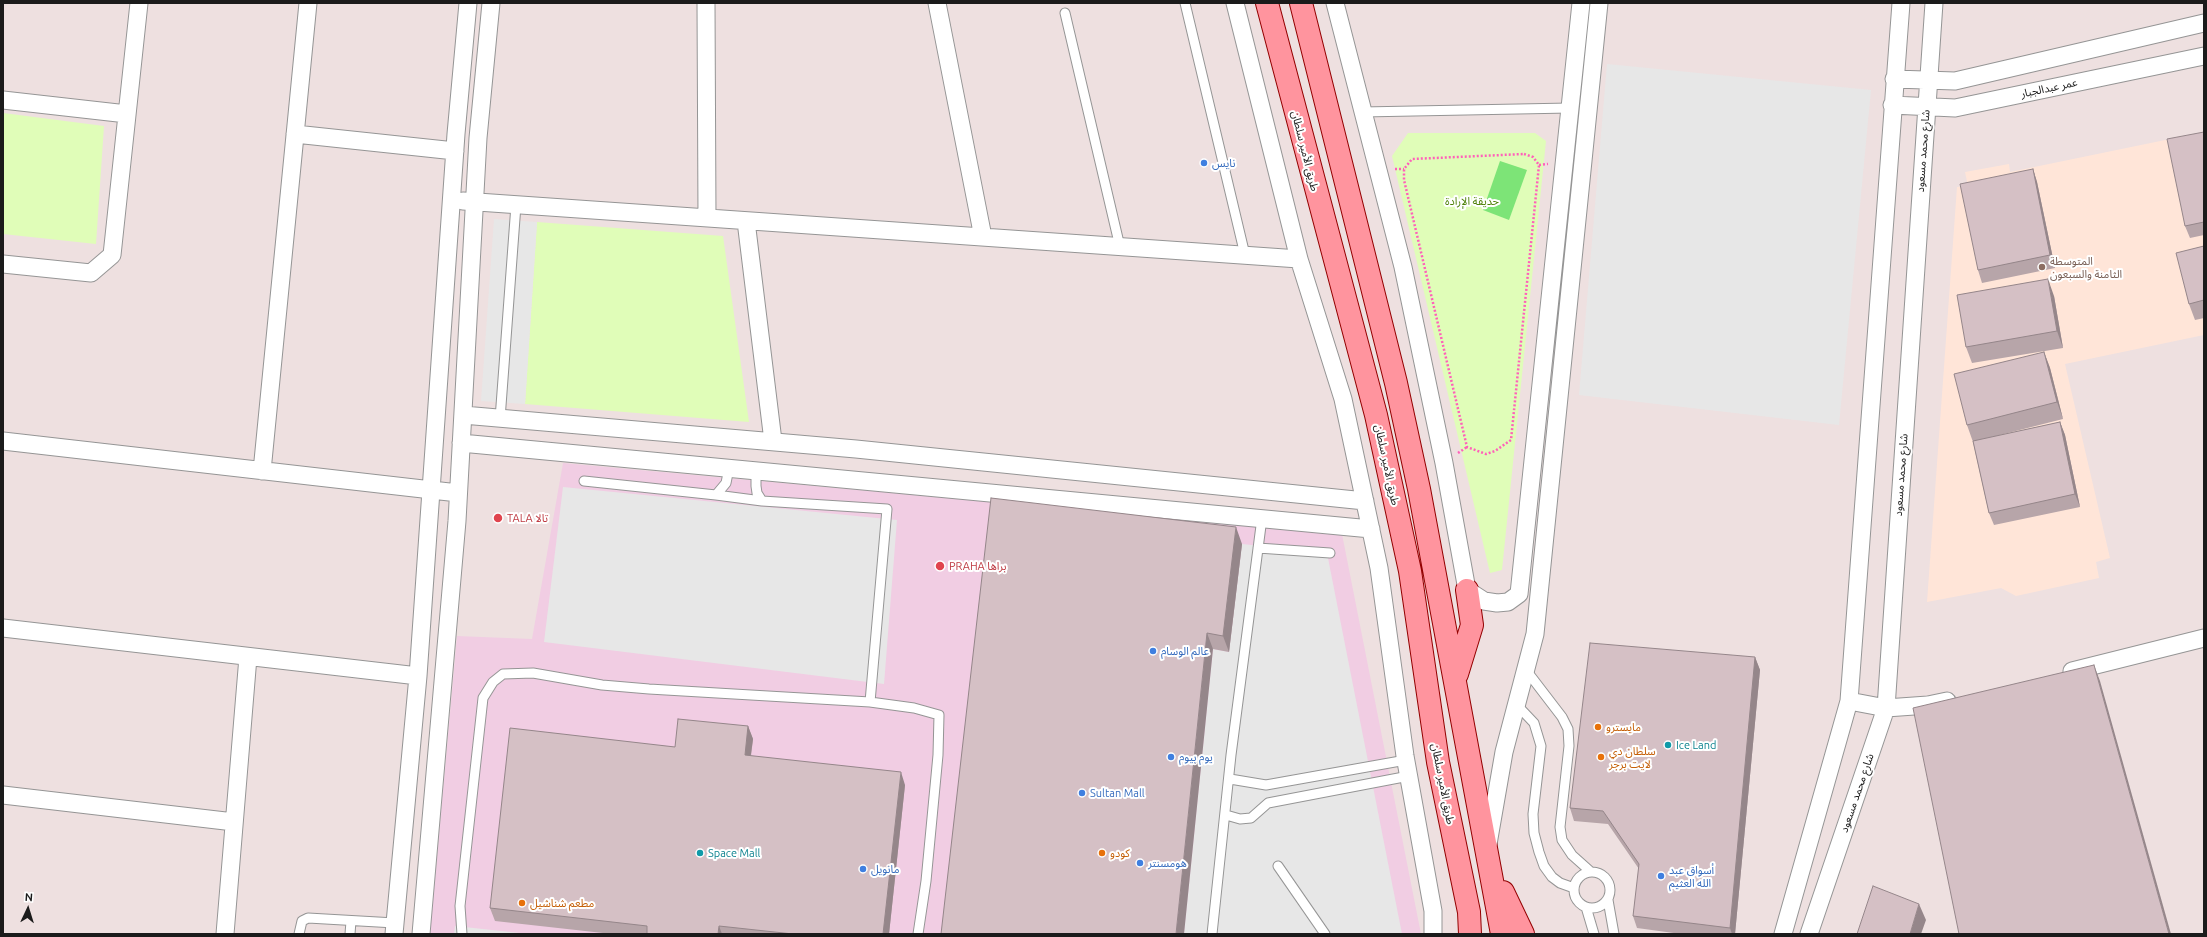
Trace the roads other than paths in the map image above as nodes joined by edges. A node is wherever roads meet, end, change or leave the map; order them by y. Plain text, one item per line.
1 (139, 3) edge
2 (308, 3) edge
3 (468, 3) edge
4 (492, 3) edge
5 (706, 3) edge
6 (937, 3) edge
7 (1185, 3) edge
8 (1235, 3) edge
9 (1268, 3) edge
10 (1301, 3) edge
11 (1335, 3) edge
12 (1581, 3) edge
13 (1600, 3) edge
14 (1901, 3) edge
15 (1934, 3) edge
16 (1065, 13) dead end
17 (2204, 23) edge
18 (2204, 56) edge
19 (1894, 79) junction
20 (1928, 81) junction
21 (3, 100) edge
22 (1892, 105) junction
23 (1570, 108) junction
24 (1926, 108) junction
25 (1362, 112) junction
26 (127, 114) junction
27 (295, 134) junction
28 (455, 151) junction
29 (1348, 194) junction
30 (451, 201) junction
31 (474, 202) junction
32 (1319, 203) junction
33 (516, 205) junction
34 (707, 218) junction
35 (746, 221) junction
36 (983, 237) junction
37 (1120, 246) junction
38 (1245, 255) junction
39 (1299, 259) junction
40 (3, 264) edge
41 (463, 416) junction
42 (500, 419) junction
43 (3, 441) edge
44 (773, 441) junction
45 (461, 443) junction
46 (729, 468) junction
47 (762, 470) junction
48 (262, 471) junction
49 (584, 481) dead end
50 (431, 491) junction
51 (458, 493) junction
52 (716, 495) junction
53 (762, 501) junction
54 (1365, 501) junction
55 (1262, 518) junction
56 (1371, 529) junction
57 (1258, 548) junction
58 (1330, 553) dead end
59 (1467, 590) junction
60 (3, 628) edge
61 (2204, 638) edge
62 (248, 657) junction
63 (1526, 670) junction
64 (2059, 674) edge
65 (418, 676) junction
66 (1456, 677) junction
67 (1959, 698) edge
68 (1849, 701) junction
69 (870, 702) junction
70 (1515, 703) junction
71 (1886, 708) junction
72 (1407, 768) junction
73 (1230, 779) junction
74 (3, 795) edge
75 (1226, 815) junction
76 (234, 822) junction
77 (1487, 850) junction
78 (1459, 863) junction
79 (1278, 866) dead end
80 (1591, 872) junction
81 (1574, 888) junction
82 (1608, 900) junction
83 (1586, 907) junction
84 (351, 920) junction
85 (394, 929) edge
86 (225, 934) edge
87 (299, 934) edge
88 (350, 934) edge
89 (421, 934) edge
90 (462, 934) edge
91 (918, 934) edge
92 (1212, 934) edge
93 (1325, 934) edge
94 (1433, 934) edge
95 (1460, 934) edge
96 (1470, 934) edge
97 (1502, 934) edge
98 (1523, 934) edge
99 (1594, 934) edge
100 (1614, 934) edge
101 (1783, 934) edge
102 (1809, 934) edge

1 - 26 street
2 - 27 street
3 - 28 street
4 - 31 street
5 - 34 street
6 - 36 street
7 - 38 lane
8 - 39 street
9 - 32 main road, طريق الأمير سلطان
10 - 29 main road
11 - 25 street
12 - 23 street
13 - 63 street
14 - 19 street
15 - 20 street, شارع محمد مسعود
16 - 37 lane
17 - 20 street
18 - 24 street, عمر عبدالجبار
19 - 20 street
19 - 22 street
20 - 24 street, شارع محمد مسعود
21 - 26 street
22 - 24 street, عمر عبدالجبار
22 - 68 street
23 - 25 lane
23 - 59 street
24 - 71 street, شارع محمد مسعود
25 - 59 street
26 - 40 street
27 - 28 street
27 - 48 street
28 - 30 street
29 - 32 main road
29 - 66 main road
30 - 31 street
30 - 50 street
31 - 33 street
31 - 41 street
32 - 78 main road, طريق الأمير سلطان
33 - 34 street
33 - 42 lane
34 - 35 street
35 - 36 street
35 - 44 street
36 - 37 street
37 - 38 street
38 - 39 street
39 - 54 street
41 - 42 street
41 - 45 street
42 - 44 street
43 - 48 street
44 - 54 street
45 - 46 street
45 - 51 street
46 - 47 street
46 - 52 lane
47 - 53 lane
47 - 55 street
48 - 50 street
49 - 52 lane
50 - 51 street
50 - 65 street
51 - 89 street
52 - 53 lane
53 - 69 lane
54 - 56 street
55 - 56 street
55 - 57 lane
56 - 72 street
57 - 58 lane
57 - 73 lane
59 - 66 main road
60 - 62 street
61 - 64 street
62 - 65 street
62 - 76 street
63 - 70 street
63 - 80 lane
65 - 85 street
66 - 77 main road
67 - 71 street
68 - 71 street
68 - 101 street
69 - 90 lane
69 - 91 lane
70 - 77 street
70 - 81 lane
71 - 102 street, شارع محمد مسعود
72 - 73 lane
72 - 75 lane
72 - 94 street
73 - 75 lane
74 - 76 street
75 - 92 lane
76 - 86 street
77 - 97 main road
77 - 98 main road
78 - 95 main road
78 - 96 main road, طريق الأمير سلطان
79 - 93 lane
80 - 81 lane
80 - 82 lane
81 - 83 lane
82 - 83 lane
82 - 100 lane
83 - 99 lane
84 - 85 lane
84 - 87 lane
84 - 88 lane

